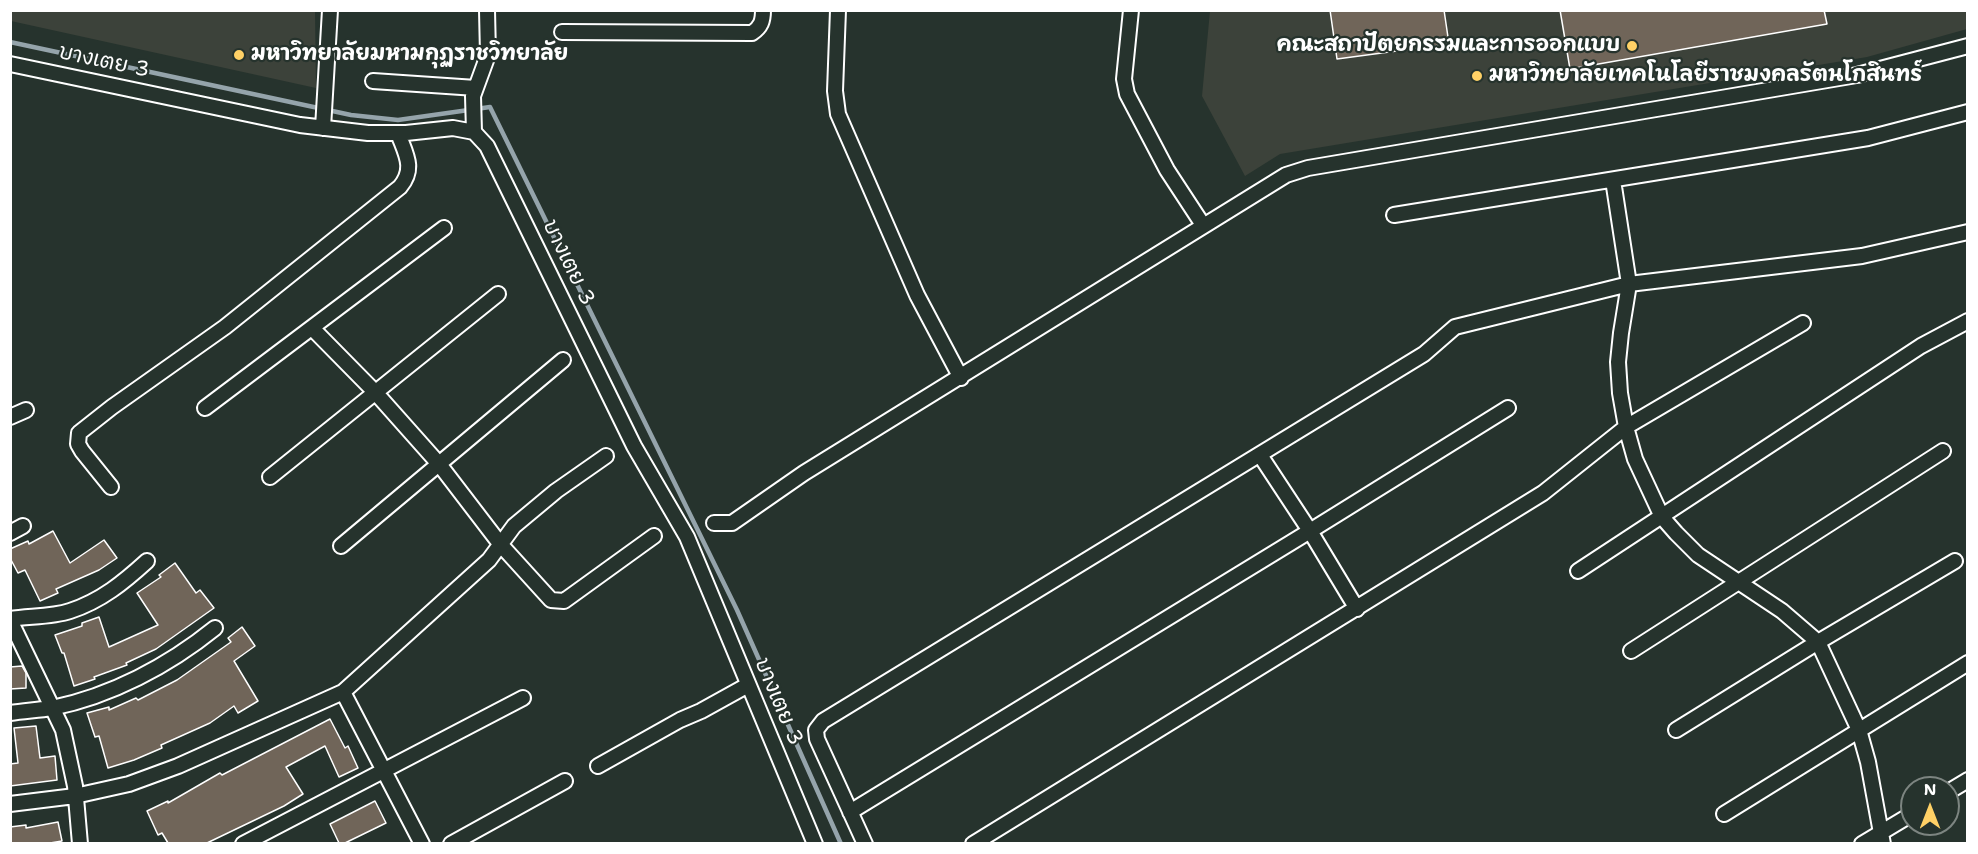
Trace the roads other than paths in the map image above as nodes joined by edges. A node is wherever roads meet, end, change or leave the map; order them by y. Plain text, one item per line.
1 (330, 10) edge
2 (487, 10) edge
3 (763, 10) edge
4 (838, 10) edge
5 (1131, 10) edge
6 (562, 32) dead end
7 (1968, 46) edge
8 (10, 64) edge
9 (373, 81) dead end
10 (474, 92) junction
11 (1968, 112) edge
12 (324, 122) junction
13 (474, 132) junction
14 (398, 133) junction
15 (1613, 180) junction
16 (1394, 215) dead end
17 (1203, 225) junction
18 (444, 228) dead end
19 (1968, 232) edge
20 (1629, 285) junction
21 (498, 294) dead end
22 (1968, 321) edge
23 (1803, 323) dead end
24 (312, 328) junction
25 (563, 360) dead end
26 (961, 378) junction
27 (375, 392) junction
28 (204, 408) dead end
29 (1508, 408) dead end
30 (26, 410) dead end
31 (10, 417) edge
32 (1626, 427) junction
33 (1943, 451) dead end
34 (1260, 455) junction
35 (606, 456) dead end
36 (439, 464) junction
37 (270, 477) dead end
38 (111, 487) dead end
39 (1662, 517) junction
40 (714, 523) dead end
41 (23, 526) dead end
42 (1310, 531) junction
43 (10, 533) edge
44 (654, 536) dead end
45 (501, 545) junction
46 (341, 546) dead end
47 (147, 561) dead end
48 (1955, 561) dead end
49 (1578, 571) dead end
50 (1740, 582) junction
51 (1358, 609) junction
52 (10, 620) edge
53 (215, 628) dead end
54 (1818, 642) junction
55 (1631, 651) dead end
56 (1968, 663) edge
57 (748, 685) junction
58 (343, 692) junction
59 (523, 698) dead end
60 (51, 708) junction
61 (10, 713) edge
62 (1676, 730) dead end
63 (1859, 730) junction
64 (598, 766) dead end
65 (384, 772) junction
66 (565, 781) dead end
67 (75, 796) junction
68 (10, 804) edge
69 (850, 812) junction
70 (1724, 814) dead end
71 (1900, 824) edge
72 (1882, 838) edge
73 (80, 843) edge
74 (243, 843) edge
75 (422, 843) edge
76 (451, 843) edge
77 (815, 843) edge
78 (865, 843) edge
79 (973, 843) edge
80 (1862, 843) edge

1 - 12 street
2 - 10 street
3 - 6 street
4 - 26 street
5 - 17 street
7 - 17 street
8 - 12 street, บางเตย 3
9 - 10 street
10 - 13 street
11 - 15 street
12 - 14 street, บางเตย 3
13 - 14 street, บางเตย 3
13 - 57 street, บางเตย 3
14 - 38 street
15 - 16 street
15 - 20 street
17 - 26 street
18 - 24 street
19 - 20 street
20 - 32 street
20 - 34 street
21 - 27 street
22 - 39 street
23 - 32 street
24 - 27 street
24 - 28 street
25 - 36 street
26 - 40 street
27 - 36 street
27 - 37 street
29 - 42 street
30 - 31 street
32 - 39 street
32 - 51 street
33 - 50 street
34 - 42 street
34 - 69 street
35 - 45 street
36 - 45 street
36 - 46 street
39 - 49 street
39 - 50 street
41 - 43 street
42 - 51 street
42 - 69 street
44 - 45 street
45 - 58 street
47 - 52 street
48 - 54 street
50 - 54 street
50 - 55 street
51 - 79 street
52 - 60 street
53 - 60 street
54 - 62 street
54 - 63 street
56 - 63 street
57 - 64 street
57 - 77 street, บางเตย 3
58 - 65 street
58 - 67 street
59 - 65 street
60 - 61 street
60 - 67 street
63 - 70 street
63 - 72 street
65 - 74 street
65 - 75 street
66 - 76 street
67 - 68 street
67 - 73 street
69 - 78 street
71 - 72 street
72 - 80 street

